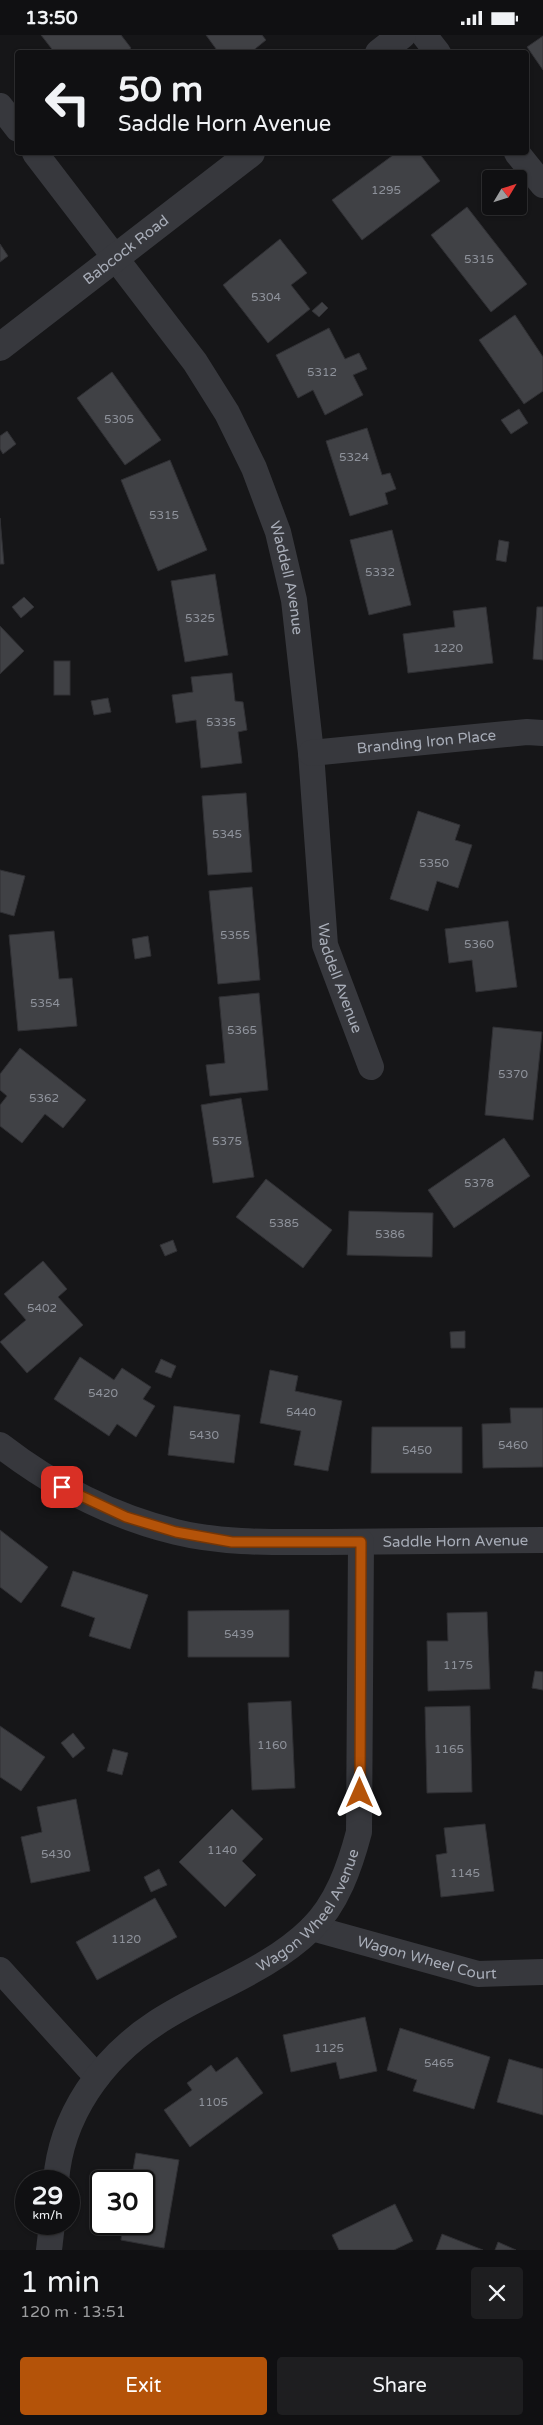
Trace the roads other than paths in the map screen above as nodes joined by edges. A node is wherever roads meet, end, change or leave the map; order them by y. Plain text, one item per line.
1 (402, 35) edge
2 (424, 35) edge
3 (383, 50) edge
4 (436, 50) edge
5 (0, 106) edge
6 (15, 125) edge
7 (37, 155) edge
8 (248, 155) edge
9 (519, 155) edge
10 (543, 185) edge
11 (115, 258) junction
12 (0, 347) edge
13 (543, 733) edge
14 (311, 753) junction
15 (371, 1067) dead end
16 (0, 1445) edge
17 (543, 1540) edge
18 (361, 1542) junction
19 (312, 1928) junction
20 (0, 1970) edge
21 (543, 1972) edge
22 (97, 2077) junction
23 (58, 2170) edge
24 (51, 2235) edge
25 (49, 2250) edge

1 - 3 street
2 - 4 street
5 - 6 street
7 - 11 street, Waddell Avenue
8 - 11 street, Babcock Road
9 - 10 street
11 - 12 street, Babcock Road
11 - 14 street, Waddell Avenue
13 - 14 street, Branding Iron Place
14 - 15 street, Waddell Avenue
16 - 18 street, Saddle Horn Avenue
17 - 18 street, Saddle Horn Avenue
18 - 19 street, Wagon Wheel Avenue
19 - 21 street, Wagon Wheel Court
19 - 22 street, Wagon Wheel Avenue
20 - 22 street
22 - 23 street, Wagon Wheel Avenue
24 - 25 street

